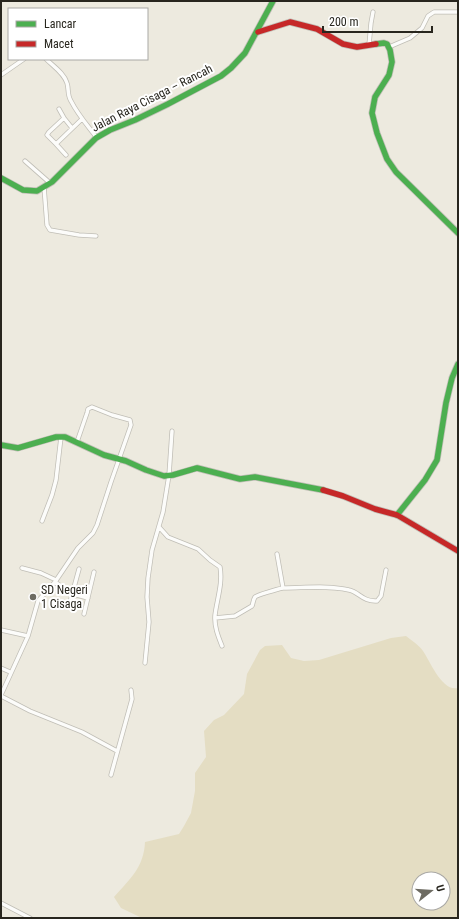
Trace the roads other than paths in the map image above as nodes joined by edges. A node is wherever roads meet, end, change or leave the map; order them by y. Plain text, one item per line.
1 (273, 1) edge
2 (373, 12) dead end
3 (458, 12) edge
4 (258, 32) junction
5 (369, 45) junction
6 (389, 47) junction
7 (23, 60) edge
8 (47, 60) edge
9 (1, 75) edge
10 (59, 109) dead end
11 (64, 118) junction
12 (82, 119) junction
13 (72, 128) junction
14 (97, 138) junction
15 (56, 144) junction
16 (66, 155) dead end
17 (26, 161) dead end
18 (1, 178) edge
19 (50, 183) junction
20 (44, 187) junction
21 (458, 233) edge
22 (96, 236) dead end
23 (458, 364) edge
24 (172, 431) dead end
25 (61, 437) junction
26 (77, 442) junction
27 (1, 445) edge
28 (119, 459) junction
29 (169, 475) junction
30 (397, 515) junction
31 (42, 521) dead end
32 (159, 527) junction
33 (458, 551) edge
34 (277, 554) dead end
35 (22, 568) dead end
36 (79, 569) dead end
37 (386, 570) dead end
38 (94, 572) dead end
39 (56, 581) junction
40 (283, 588) junction
41 (73, 594) junction
42 (88, 598) junction
43 (58, 601) dead end
44 (84, 614) dead end
45 (215, 618) junction
46 (1, 630) edge
47 (28, 636) junction
48 (222, 646) dead end
49 (144, 663) dead end
50 (1, 668) edge
51 (10, 672) junction
52 (132, 690) dead end
53 (1, 696) edge
54 (117, 751) junction
55 (111, 774) dead end
56 (1, 903) edge
57 (30, 918) edge

1 - 4 street, Jalan Raya Cisaga – Rancah
2 - 5 street
3 - 6 street
4 - 5 street
4 - 14 street, Jalan Raya Cisaga – Rancah
5 - 6 street
6 - 21 street
7 - 9 street
8 - 12 street
10 - 11 street
11 - 13 street
11 - 15 street
12 - 13 street
12 - 14 street
13 - 15 street
14 - 19 street, Jalan Raya Cisaga – Rancah
15 - 16 street
17 - 19 street
18 - 20 street, Jalan Raya Cisaga – Rancah
19 - 20 street, Jalan Raya Cisaga – Rancah
20 - 22 street
23 - 30 street
24 - 29 street
25 - 26 street
25 - 27 street
25 - 31 street
26 - 28 street
26 - 28 street
28 - 29 street
28 - 39 street
29 - 30 street
29 - 32 street
30 - 33 street
32 - 45 street
32 - 49 street
34 - 40 street
35 - 39 street
36 - 41 street
37 - 40 street
38 - 42 street
39 - 41 street
39 - 47 street
40 - 45 street
41 - 42 street
41 - 43 street
42 - 44 street
45 - 48 street
46 - 47 street
47 - 51 street
50 - 51 street
51 - 53 street
52 - 54 street
53 - 54 street
54 - 55 street
56 - 57 street

